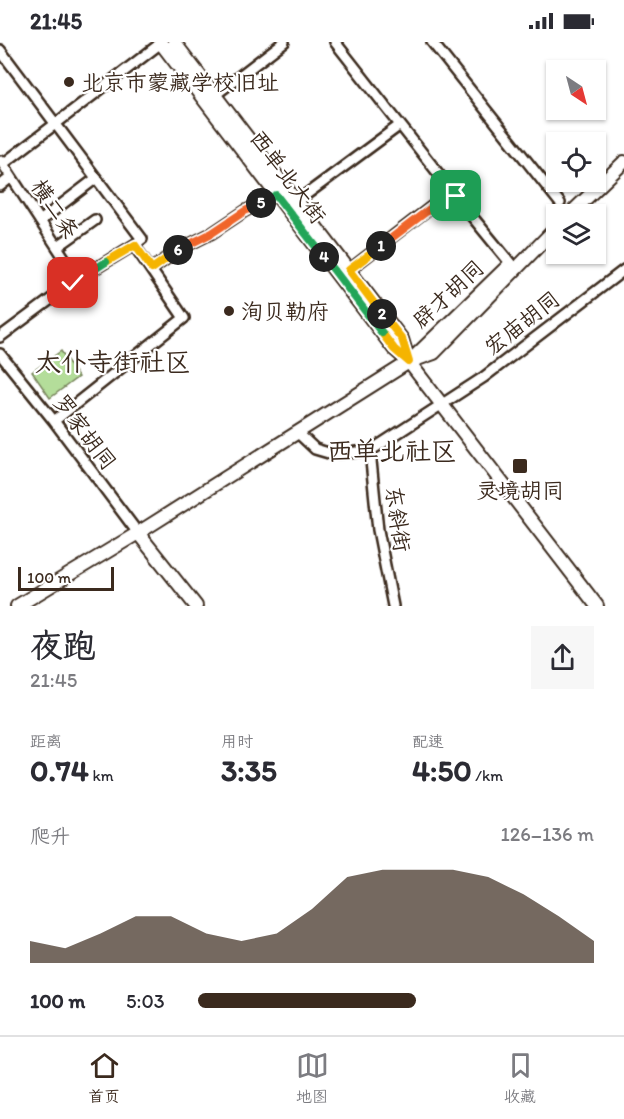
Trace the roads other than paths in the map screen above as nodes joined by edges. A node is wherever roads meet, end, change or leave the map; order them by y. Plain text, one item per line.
1 (174, 42) edge
2 (284, 42) edge
3 (335, 42) edge
4 (432, 42) edge
5 (161, 43) edge
6 (0, 50) edge
7 (215, 95) junction
8 (54, 124) junction
9 (400, 125) junction
10 (624, 152) edge
11 (1, 162) edge
12 (624, 162) edge
13 (606, 169) edge
14 (10, 178) junction
15 (95, 179) dead end
16 (0, 186) edge
17 (580, 192) edge
18 (276, 195) junction
19 (296, 202) junction
20 (556, 204) edge
21 (566, 204) edge
22 (580, 204) edge
23 (470, 214) tunnel mouth
24 (95, 220) dead end
25 (40, 221) junction
26 (546, 228) edge
27 (546, 238) edge
28 (135, 245) junction
29 (57, 247) junction
30 (511, 264) junction
31 (152, 269) junction
32 (349, 270) junction
33 (624, 270) edge
34 (78, 279) junction
35 (0, 337) edge
36 (0, 354) edge
37 (404, 365) junction
38 (442, 405) junction
39 (54, 421) junction
40 (298, 433) junction
41 (370, 451) junction
42 (138, 533) junction
43 (17, 606) edge
44 (196, 606) edge
45 (393, 606) edge
46 (597, 606) edge

1 - 7 main road, 西单北大街
2 - 7 street
3 - 9 street
4 - 20 street
5 - 8 street
5 - 18 main road, 西单北大街
6 - 8 street
7 - 19 main road, 西单北大街
8 - 11 street
8 - 28 street
9 - 19 street
9 - 32 street
10 - 13 main road
11 - 14 street, 横二条
12 - 22 main road
14 - 16 street
14 - 25 street, 横二条
15 - 25 street
17 - 21 main road
18 - 31 street
18 - 37 main road, 西单北大街
19 - 32 main road, 西单北大街
23 - 30 street
24 - 29 street
25 - 29 street, 横二条
26 - 30 main road, 辟才胡同
27 - 37 main road, 辟才胡同
28 - 31 street
28 - 34 street
29 - 34 street, 横二条
30 - 37 main road, 辟才胡同
31 - 39 street
32 - 37 main road, 西单北大街
33 - 38 street, 宏庙胡同
34 - 35 street
36 - 39 street, 罗家胡同
37 - 38 main road, 西单北大街
37 - 40 main road
38 - 41 street
38 - 46 main road, 西单北大街
39 - 42 street, 罗家胡同
40 - 41 street
40 - 42 main road
41 - 45 street, 东斜街
42 - 43 main road
42 - 44 main road

